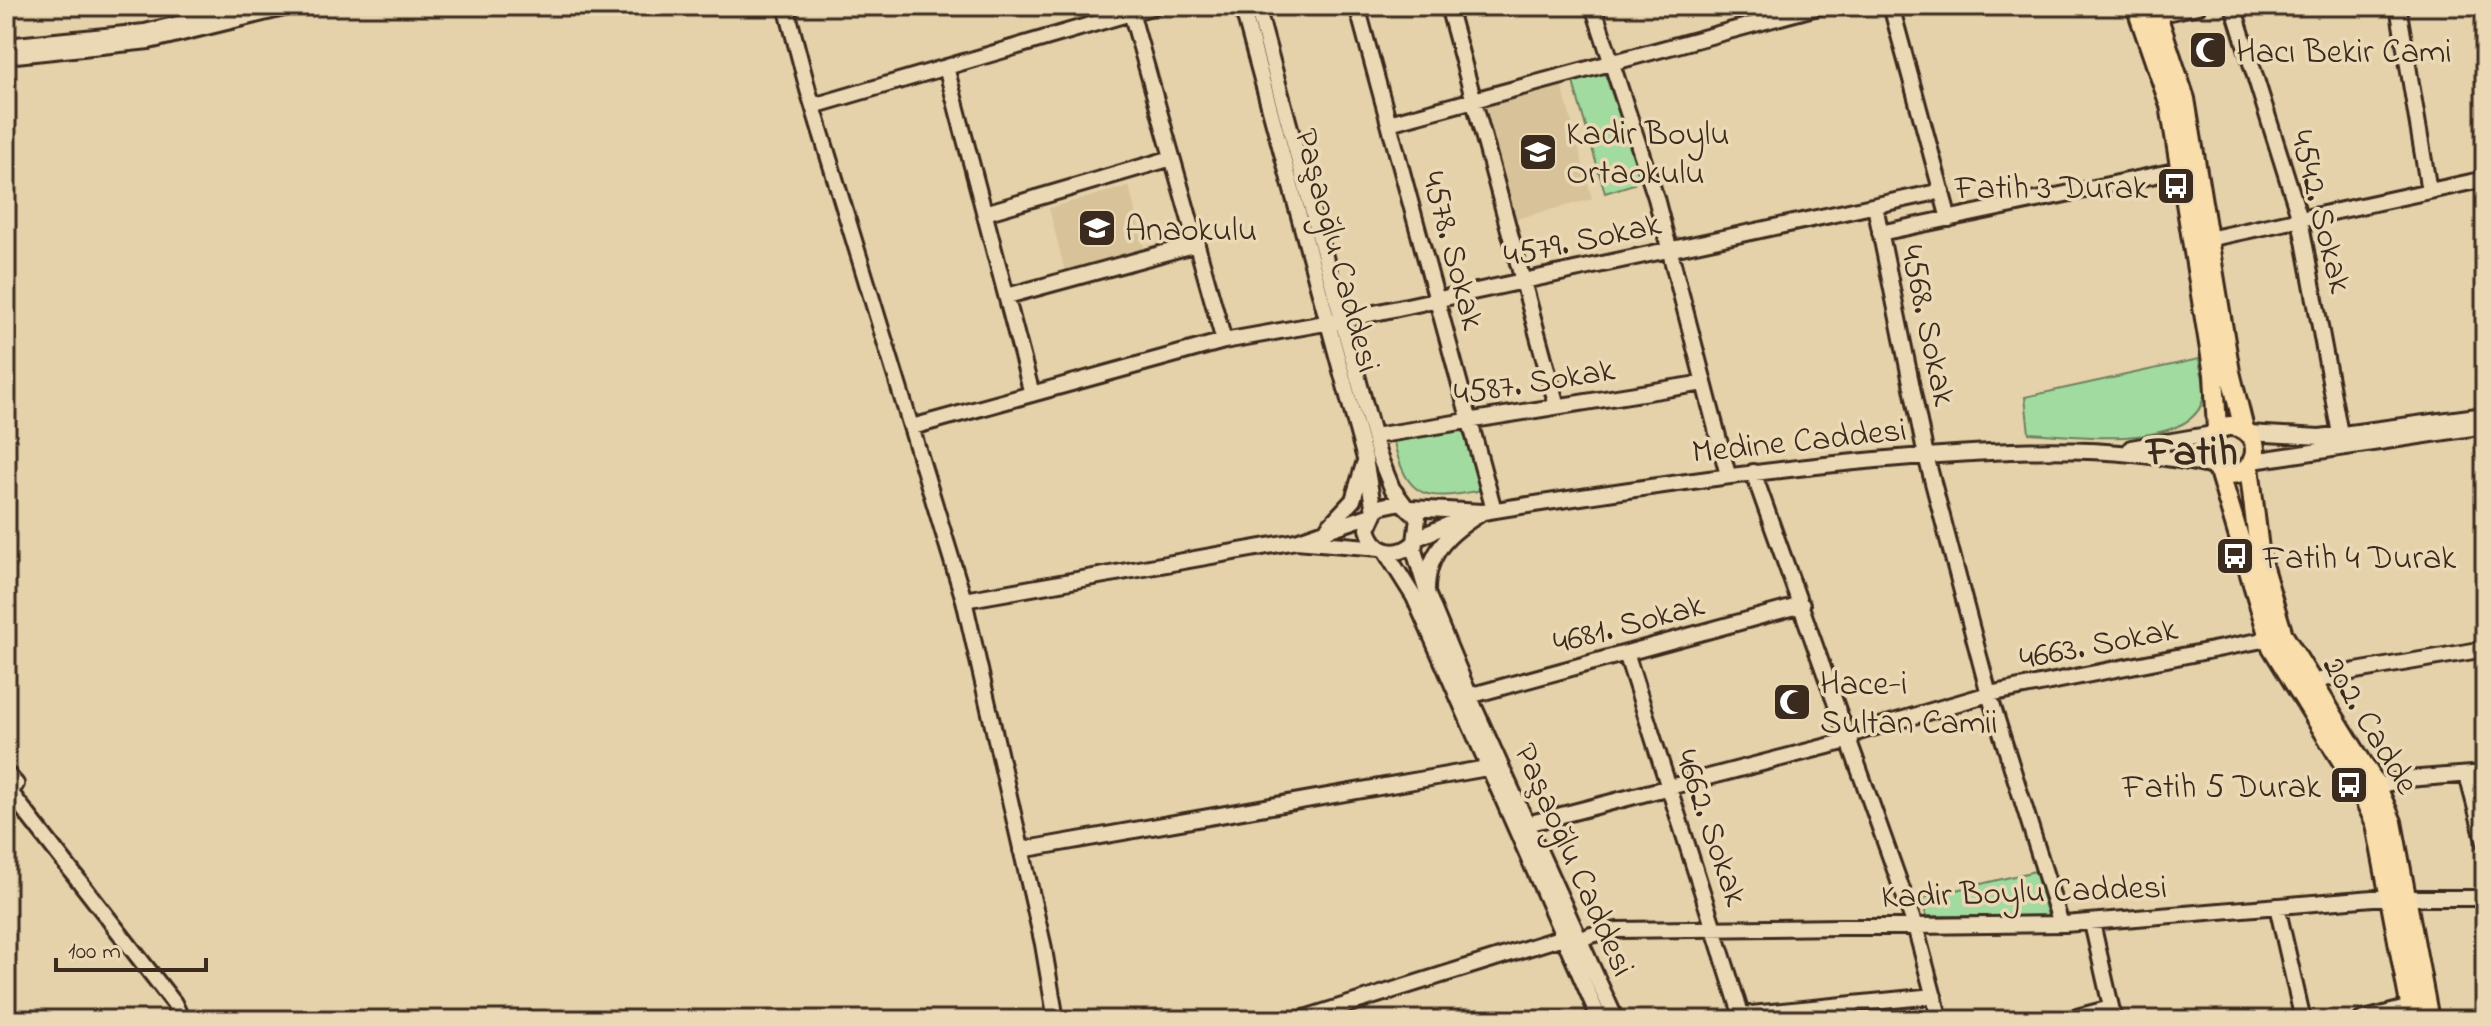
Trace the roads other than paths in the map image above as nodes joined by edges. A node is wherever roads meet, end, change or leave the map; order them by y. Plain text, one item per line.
1 (252, 6) edge
2 (292, 6) edge
3 (786, 6) edge
4 (1155, 6) edge
5 (1242, 6) edge
6 (1257, 6) edge
7 (1357, 6) edge
8 (1448, 6) edge
9 (1593, 6) edge
10 (1821, 6) edge
11 (1891, 6) edge
12 (2136, 6) edge
13 (2198, 6) edge
14 (2233, 6) edge
15 (2398, 6) edge
16 (2155, 10) edge
17 (1131, 12) junction
18 (6, 46) edge
19 (6, 56) edge
20 (1611, 61) junction
21 (946, 67) junction
22 (1473, 99) junction
23 (813, 106) junction
24 (1389, 123) junction
25 (1172, 158) junction
26 (2188, 168) junction
27 (2485, 179) edge
28 (1942, 191) junction
29 (2429, 191) junction
30 (1875, 206) junction
31 (985, 213) junction
32 (1949, 219) junction
33 (2300, 219) junction
34 (1880, 233) junction
35 (2208, 239) junction
36 (1197, 244) junction
37 (1670, 250) junction
38 (1523, 281) junction
39 (1007, 296) junction
40 (1437, 300) junction
41 (1335, 321) junction
42 (1224, 341) junction
43 (1704, 383) junction
44 (1032, 394) junction
45 (1557, 406) junction
46 (2485, 415) edge
47 (1470, 420) junction
48 (2485, 426) edge
49 (912, 427) junction
50 (2246, 431) junction
51 (2215, 432) junction
52 (2340, 434) junction
53 (1374, 436) junction
54 (2123, 450) junction
55 (1926, 456) junction
56 (1365, 459) junction
57 (2251, 463) junction
58 (2217, 469) junction
59 (1753, 472) junction
60 (1728, 475) junction
61 (1407, 506) junction
62 (1489, 511) junction
63 (1373, 513) junction
64 (1321, 532) junction
65 (1415, 540) junction
66 (1296, 541) junction
67 (1382, 550) junction
68 (1427, 593) junction
69 (964, 600) junction
70 (1802, 605) junction
71 (2268, 639) junction
72 (2485, 649) edge
73 (1626, 653) junction
74 (2303, 685) junction
75 (1989, 694) junction
76 (1469, 696) junction
77 (1850, 738) junction
78 (1487, 768) junction
79 (6, 773) edge
80 (2485, 773) edge
81 (2467, 775) junction
82 (1667, 788) junction
83 (2369, 788) junction
84 (1527, 824) junction
85 (2485, 843) edge
86 (1021, 850) junction
87 (2399, 896) junction
88 (2485, 898) edge
89 (2277, 906) junction
90 (2092, 923) junction
91 (2061, 924) junction
92 (1915, 926) junction
93 (1716, 929) junction
94 (1570, 941) junction
95 (1934, 996) junction
96 (2412, 1013) edge
97 (2113, 1014) edge
98 (1742, 1017) edge
99 (182, 1020) edge
100 (1056, 1020) edge
101 (1298, 1020) edge
102 (1600, 1020) edge
103 (1616, 1020) edge
104 (1940, 1020) edge
105 (2065, 1020) edge
106 (2303, 1020) edge
107 (2361, 1020) edge
108 (2429, 1020) edge

1 - 18 street
2 - 19 street
3 - 23 street
4 - 17 street
5 - 41 street, Paşaoğlu Caddesi
6 - 41 street, Paşaoğlu Caddesi
7 - 24 street, 4578. Sokak
8 - 22 street
9 - 20 street
10 - 20 street
11 - 28 street
12 - 26 main road
13 - 16 street
14 - 33 street, 4542. Sokak
15 - 29 street
16 - 26 main road
17 - 21 street
17 - 25 street
20 - 22 street
20 - 37 street
21 - 23 street
21 - 31 street
22 - 24 street
22 - 38 street
23 - 49 street
24 - 40 street, 4578. Sokak
25 - 31 street
25 - 36 street
26 - 32 street
26 - 35 main road
26 - 51 main road
27 - 29 street
28 - 30 street, 4579. Sokak
28 - 32 street
29 - 33 street
30 - 34 street, 4568. Sokak
30 - 37 street, 4579. Sokak
31 - 39 street
32 - 34 street
33 - 35 street
33 - 52 street, 4542. Sokak
34 - 55 street, 4568. Sokak
35 - 50 main road
36 - 39 street
36 - 42 street
37 - 38 street, 4579. Sokak
37 - 43 street
38 - 40 street, 4579. Sokak
38 - 45 street
39 - 44 street
40 - 41 street, 4579. Sokak
40 - 47 street, 4578. Sokak
41 - 42 street, 4579. Sokak
41 - 53 street, Paşaoğlu Caddesi
41 - 56 street, Paşaoğlu Caddesi
42 - 44 street, 4579. Sokak
43 - 45 street, 4587. Sokak
43 - 60 street
44 - 49 street, 4579. Sokak
45 - 47 street, 4587. Sokak
46 - 52 street
47 - 53 street, 4587. Sokak
47 - 62 street, 4578. Sokak
48 - 57 street
49 - 69 street
50 - 51 main road
50 - 52 street
50 - 57 main road
51 - 54 street, Medine Caddesi
51 - 58 main road
53 - 61 street, Paşaoğlu Caddesi
54 - 55 street, Medine Caddesi
54 - 58 street, Medine Caddesi
55 - 59 street, Medine Caddesi
55 - 75 street, 4568. Sokak
56 - 63 street, Paşaoğlu Caddesi
56 - 64 street
57 - 58 main road
57 - 74 main road, 202. Cadde
58 - 71 main road, 202. Cadde
59 - 60 street, Medine Caddesi
59 - 70 street
60 - 62 street, Medine Caddesi
61 - 62 street, Medine Caddesi
61 - 63 street
61 - 65 street
62 - 65 street, Medine Caddesi
62 - 68 street
63 - 64 street
63 - 67 street
64 - 66 street
65 - 67 street
65 - 68 street, Paşaoğlu Caddesi
66 - 67 street
66 - 69 street
67 - 78 street, Paşaoğlu Caddesi
68 - 76 street, Paşaoğlu Caddesi
69 - 86 street
70 - 73 street, 4681. Sokak
70 - 77 street
71 - 74 main road, 202. Cadde
71 - 75 street, 4663. Sokak
72 - 74 street
73 - 76 street, 4681. Sokak
73 - 82 street, 4662. Sokak
74 - 83 main road, 202. Cadde
75 - 77 street, 4663. Sokak
75 - 91 street, 4568. Sokak
76 - 84 street, Paşaoğlu Caddesi
77 - 82 street, 4663. Sokak
77 - 92 street
78 - 86 street
78 - 94 street, Paşaoğlu Caddesi
79 - 99 street
80 - 81 street
81 - 83 street
81 - 85 street
82 - 84 street, 4663. Sokak
82 - 93 street, 4662. Sokak
83 - 87 main road, 202. Cadde
84 - 94 street, Paşaoğlu Caddesi
86 - 100 street
87 - 88 street, Kadir Boylu Caddesi
87 - 89 street, Kadir Boylu Caddesi
87 - 96 main road, 202. Cadde
87 - 108 main road, 202. Cadde
89 - 90 street, Kadir Boylu Caddesi
89 - 106 street
90 - 91 street, Kadir Boylu Caddesi
90 - 97 street
91 - 92 street, Kadir Boylu Caddesi
92 - 93 street, Kadir Boylu Caddesi
92 - 95 street
93 - 94 street, Kadir Boylu Caddesi
93 - 98 street, 4662. Sokak
94 - 101 street, Kadir Boylu Caddesi
94 - 102 street, Paşaoğlu Caddesi
94 - 103 street, Paşaoğlu Caddesi
95 - 98 street
95 - 104 street
96 - 107 street
97 - 105 street

